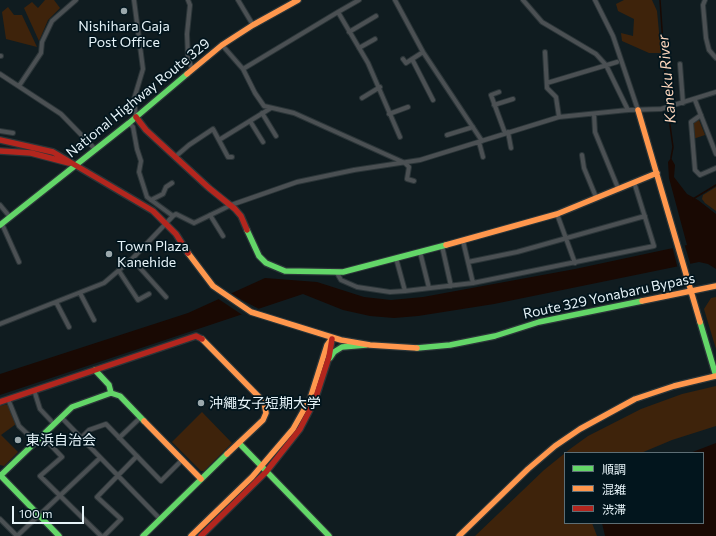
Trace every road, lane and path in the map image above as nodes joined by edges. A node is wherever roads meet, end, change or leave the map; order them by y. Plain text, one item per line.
1 (76, 0) edge
2 (134, 0) edge
3 (188, 0) edge
4 (238, 0) edge
5 (298, 0) edge
6 (360, 0) edge
7 (395, 0) edge
8 (523, 0) edge
9 (595, 0) edge
10 (705, 0) edge
11 (291, 2) edge
12 (338, 12) junction
13 (376, 16) dead end
14 (253, 25) junction
15 (350, 32) junction
16 (375, 39) dead end
17 (222, 45) junction
18 (360, 48) junction
19 (423, 52) junction
20 (545, 52) dead end
21 (716, 58) edge
22 (403, 59) dead end
23 (412, 59) junction
24 (540, 59) dead end
25 (546, 59) junction
26 (617, 62) dead end
27 (680, 64) dead end
28 (606, 65) junction
29 (243, 69) junction
30 (192, 70) junction
31 (0, 74) edge
32 (546, 83) junction
33 (19, 86) junction
34 (380, 87) junction
35 (499, 92) dead end
36 (716, 92) edge
37 (362, 98) dead end
38 (512, 99) dead end
39 (433, 100) dead end
40 (695, 100) junction
41 (683, 103) junction
42 (494, 105) junction
43 (408, 107) dead end
44 (271, 108) junction
45 (628, 110) junction
46 (638, 110) junction
47 (262, 114) junction
48 (389, 114) junction
49 (594, 114) junction
50 (701, 115) junction
51 (136, 117) junction
52 (559, 117) junction
53 (250, 121) junction
54 (130, 123) junction
55 (473, 128) junction
56 (0, 131) edge
57 (13, 133) dead end
58 (506, 133) junction
59 (447, 135) dead end
60 (276, 136) dead end
61 (400, 137) dead end
62 (0, 140) edge
63 (219, 140) junction
64 (263, 142) dead end
65 (481, 142) junction
66 (511, 148) dead end
67 (96, 150) junction
68 (0, 151) edge
69 (716, 154) edge
70 (582, 155) dead end
71 (176, 157) junction
72 (483, 157) dead end
73 (223, 160) dead end
74 (405, 163) junction
75 (75, 165) junction
76 (716, 168) edge
77 (657, 173) junction
78 (414, 181) dead end
79 (634, 182) junction
80 (172, 183) dead end
81 (618, 188) junction
82 (596, 198) junction
83 (151, 200) junction
84 (0, 205) edge
85 (231, 206) junction
86 (557, 214) junction
87 (210, 215) junction
88 (173, 216) junction
89 (645, 216) junction
90 (10, 217) junction
91 (166, 223) junction
92 (1, 225) edge
93 (223, 236) dead end
94 (566, 239) junction
95 (463, 241) junction
96 (442, 246) junction
97 (420, 252) junction
98 (396, 258) junction
99 (132, 259) junction
100 (19, 262) dead end
101 (468, 262) junction
102 (575, 263) junction
103 (119, 271) junction
104 (337, 273) junction
105 (474, 283) junction
106 (451, 286) junction
107 (716, 286) edge
108 (429, 288) junction
109 (405, 291) junction
110 (692, 291) junction
111 (80, 294) junction
112 (149, 294) dead end
113 (166, 297) dead end
114 (56, 302) junction
115 (94, 320) dead end
116 (0, 324) edge
117 (69, 327) dead end
118 (332, 338) junction
119 (370, 345) junction
120 (325, 366) junction
121 (95, 370) junction
122 (716, 376) edge
123 (34, 390) junction
124 (110, 393) junction
125 (8, 399) junction
126 (0, 402) edge
127 (62, 417) junction
128 (140, 417) junction
129 (54, 424) junction
130 (42, 436) junction
131 (81, 438) junction
132 (119, 438) junction
133 (36, 442) junction
134 (239, 443) junction
135 (137, 456) junction
136 (100, 458) junction
137 (182, 460) junction
138 (262, 467) junction
139 (266, 472) junction
140 (0, 475) edge
141 (117, 476) junction
142 (201, 479) junction
143 (60, 495) junction
144 (39, 514) junction
145 (0, 519) edge
146 (160, 519) junction
147 (57, 535) edge
148 (102, 536) edge
149 (143, 536) edge
150 (191, 536) edge
151 (201, 536) edge
152 (329, 536) edge
153 (459, 536) edge

1 - 33 street
2 - 51 street
3 - 30 street
4 - 14 street
5 - 11 main road, National Highway Route 329
6 - 12 street
7 - 19 street
8 - 28 street
9 - 46 street
10 - 21 street
11 - 14 main road, National Highway Route 329
12 - 15 street
12 - 29 street
13 - 15 street
14 - 17 main road, National Highway Route 329
15 - 18 street
16 - 18 street
17 - 29 street
17 - 30 main road, National Highway Route 329
18 - 34 street
19 - 23 street
19 - 55 street
20 - 25 street
22 - 23 street
23 - 39 street
24 - 25 street
25 - 32 street
26 - 28 street
27 - 41 street
28 - 32 street
28 - 45 street
29 - 44 street
30 - 51 main road, National Highway Route 329
31 - 33 street
32 - 52 street
33 - 67 street
34 - 37 street
34 - 48 street
35 - 42 street
36 - 40 street
38 - 42 street
40 - 41 street
40 - 50 street
41 - 46 street
42 - 58 street
43 - 48 street
44 - 47 street
44 - 74 street
45 - 46 street
45 - 49 street
46 - 77 main road
47 - 53 street
47 - 60 street
48 - 61 street
49 - 52 street
49 - 81 street
50 - 69 street
50 - 76 street
51 - 54 main road, National Highway Route 329
51 - 71 main road
52 - 58 street
53 - 63 street
53 - 64 street
54 - 67 main road, National Highway Route 329
54 - 83 street
55 - 59 street
55 - 65 street
56 - 57 street
58 - 65 street
58 - 66 street
62 - 75 main road, Route 329 Yonabaru Bypass
63 - 71 street
63 - 73 street
65 - 72 street
65 - 74 street
67 - 75 main road, National Highway Route 329
68 - 75 main road, Route 329 Yonabaru Bypass
70 - 82 street
71 - 85 main road
74 - 78 street
74 - 85 street
75 - 90 main road, National Highway Route 329
75 - 91 main road, Route 329 Yonabaru Bypass
77 - 79 main road
77 - 110 main road
79 - 81 main road
79 - 89 street
80 - 83 street
81 - 82 main road
82 - 86 main road
83 - 88 street
84 - 90 street
85 - 87 street
85 - 104 main road
86 - 94 street
86 - 95 main road
87 - 88 street
87 - 93 street
88 - 91 street
89 - 94 street
89 - 102 street
90 - 92 main road, National Highway Route 329
91 - 99 street
91 - 118 main road, Route 329 Yonabaru Bypass
92 - 100 street
94 - 101 street
94 - 102 street
95 - 96 main road
95 - 101 street
96 - 97 main road
96 - 106 street
97 - 98 main road
97 - 108 street
98 - 104 main road
98 - 109 street
99 - 103 street
99 - 113 street
101 - 105 street
102 - 105 street
103 - 111 street
103 - 112 street
104 - 109 street
105 - 106 street
106 - 108 street
107 - 110 main road, Route 329 Yonabaru Bypass
108 - 109 street
110 - 119 main road, Route 329 Yonabaru Bypass
110 - 122 main road
111 - 114 street
111 - 115 street
114 - 116 street
114 - 117 street
118 - 119 main road, Route 329 Yonabaru Bypass
118 - 120 main road
118 - 138 main road
119 - 120 main road
120 - 139 main road
121 - 123 main road
121 - 124 main road
121 - 134 main road
122 - 153 main road
123 - 125 main road
123 - 129 street
124 - 127 main road
124 - 128 main road
125 - 126 main road
125 - 133 street
127 - 129 main road
127 - 131 street
128 - 132 street
128 - 137 main road
129 - 130 main road
130 - 133 main road
130 - 143 street
131 - 132 street
131 - 136 street
132 - 135 street
133 - 140 main road
134 - 138 main road
134 - 142 main road
135 - 137 street
135 - 141 street
136 - 141 street
136 - 143 street
137 - 142 main road
138 - 139 main road
138 - 150 main road
139 - 151 main road
139 - 152 main road
140 - 144 main road
141 - 146 street
141 - 148 street
142 - 146 main road
143 - 144 street
143 - 148 street
144 - 145 street
144 - 147 main road
146 - 149 main road

